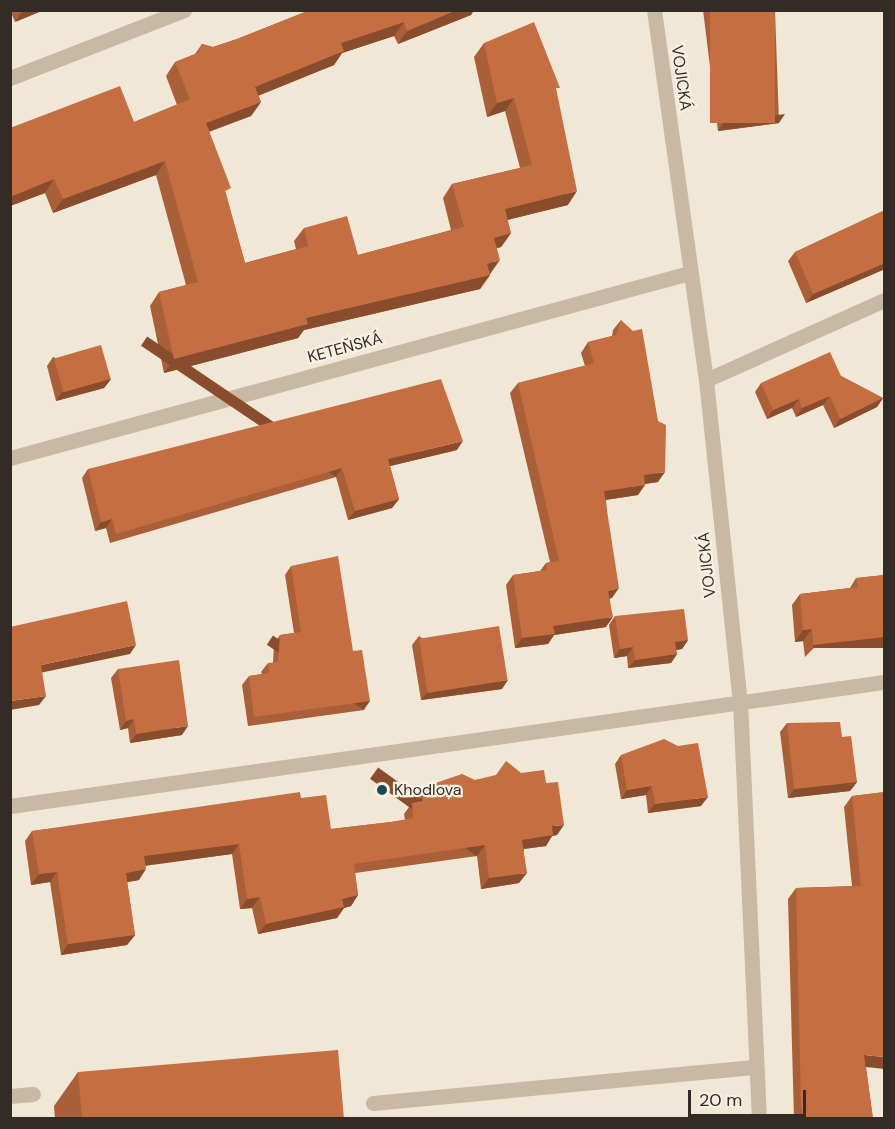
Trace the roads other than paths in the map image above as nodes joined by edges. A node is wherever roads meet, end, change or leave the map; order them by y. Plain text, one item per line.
1 (184, 10) edge
2 (654, 10) edge
3 (10, 78) edge
4 (689, 273) junction
5 (885, 300) edge
6 (706, 380) junction
7 (10, 458) edge
8 (885, 682) edge
9 (740, 701) junction
10 (10, 806) edge
11 (753, 1067) junction
12 (33, 1094) dead end
13 (10, 1096) edge
14 (373, 1103) dead end
15 (759, 1119) edge

1 - 3 street
2 - 4 street, VOJICKÁ
4 - 6 street, VOJICKÁ
4 - 7 street, KETEŇSKÁ
5 - 6 street
6 - 9 street, VOJICKÁ
8 - 9 street
9 - 10 street
9 - 11 street, VOJICKÁ
11 - 14 street
11 - 15 street, VOJICKÁ
12 - 13 street

